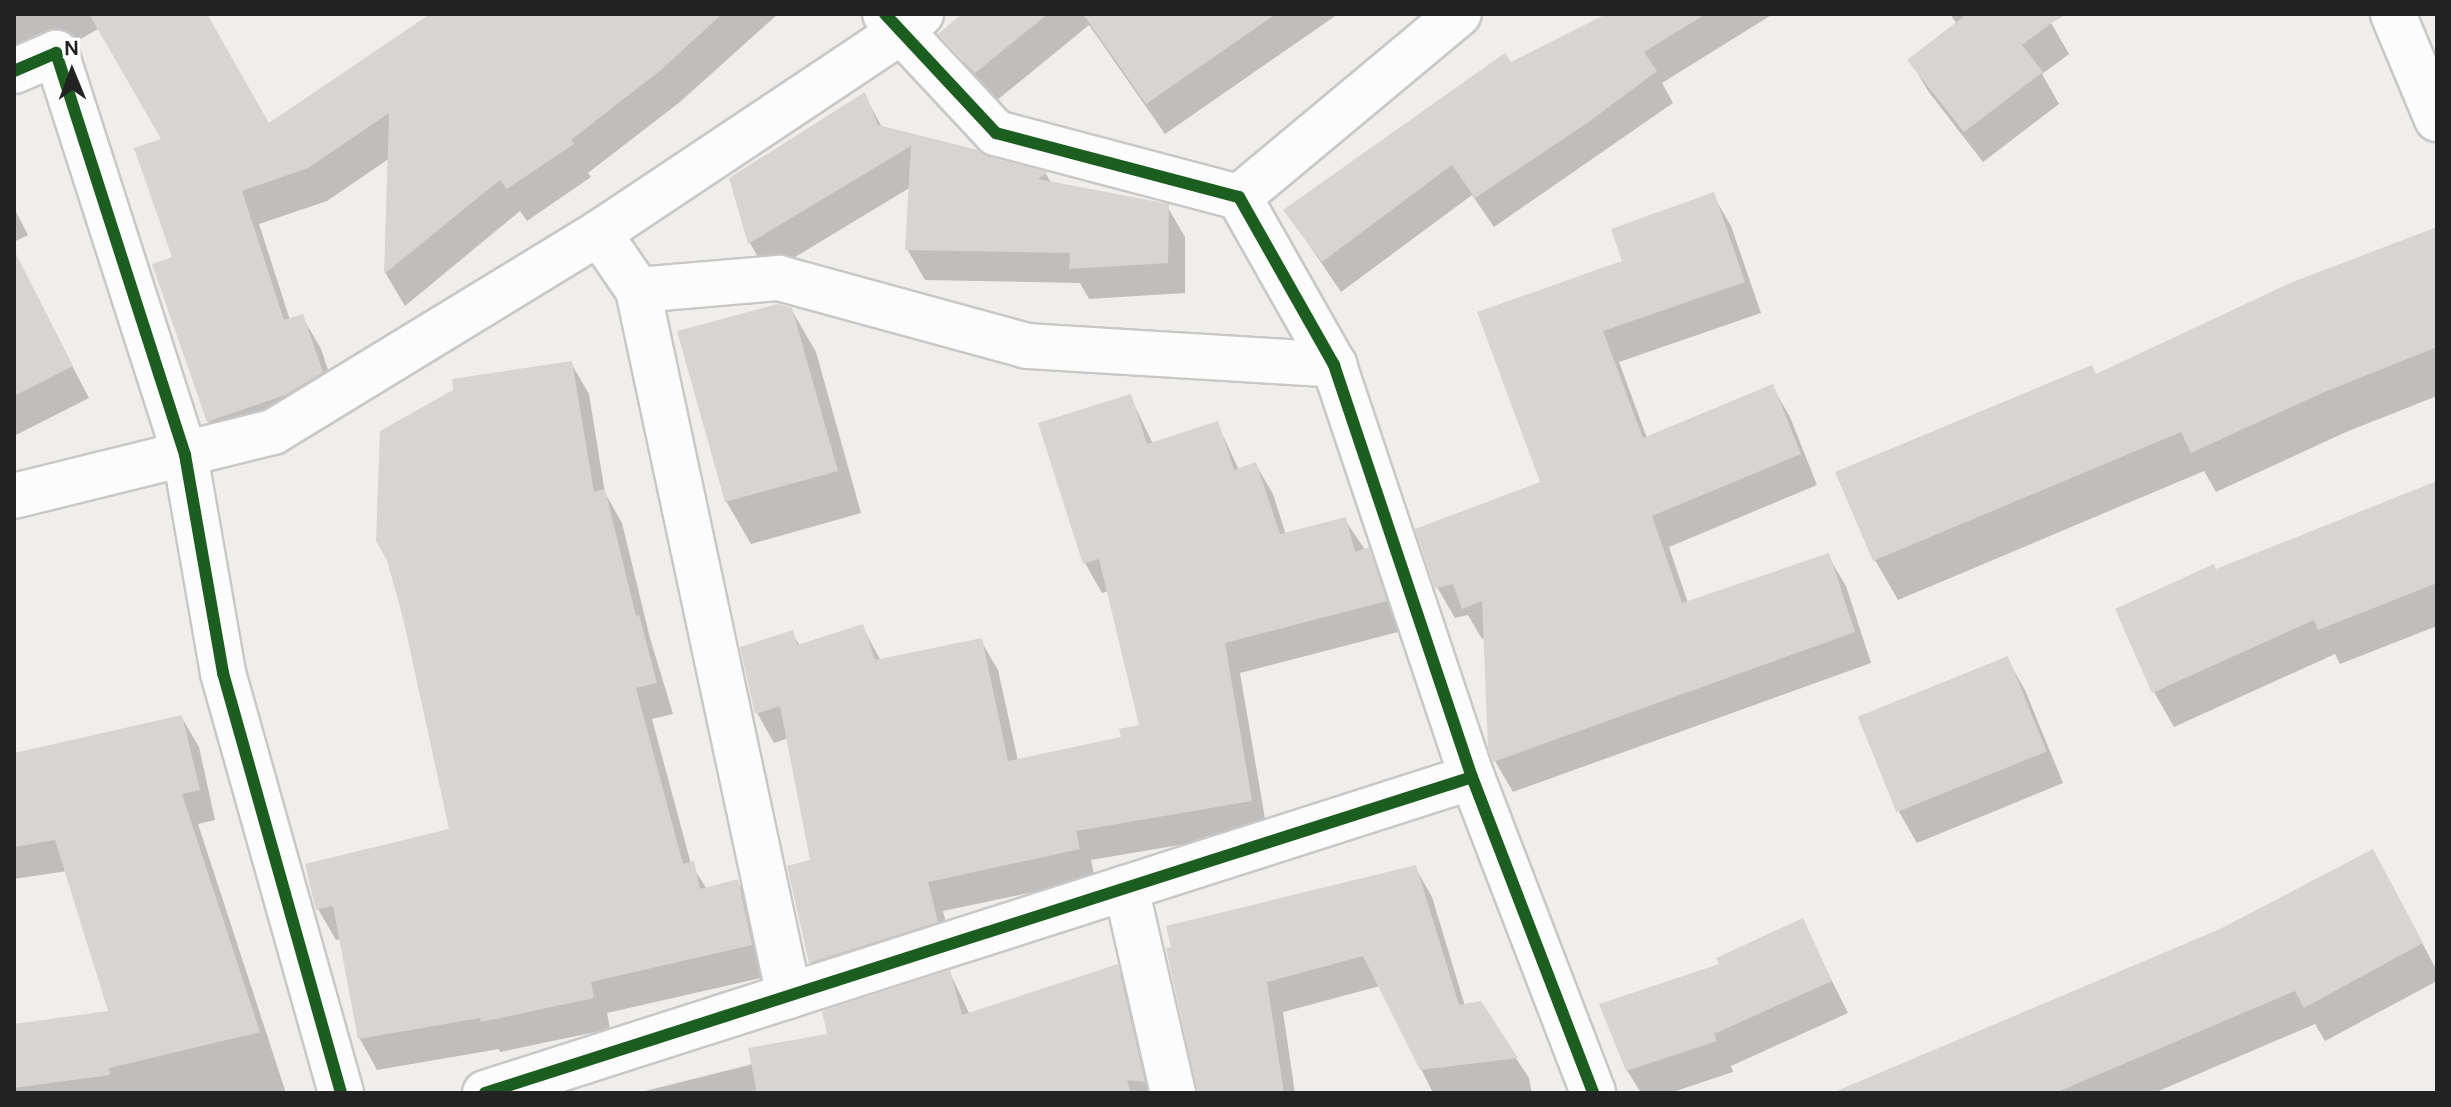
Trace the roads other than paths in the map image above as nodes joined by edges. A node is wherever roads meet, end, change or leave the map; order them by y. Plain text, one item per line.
1 (1459, 14) edge
2 (2393, 14) edge
3 (902, 20) edge
4 (14, 71) edge
5 (2437, 119) edge
6 (1239, 197) junction
7 (599, 233) junction
8 (638, 290) junction
9 (1334, 365) junction
10 (185, 455) junction
11 (14, 496) edge
12 (1472, 777) junction
13 (1126, 888) junction
14 (789, 996) junction
15 (341, 1093) edge
16 (485, 1093) edge
17 (1173, 1093) edge
18 (1593, 1093) edge

1 - 6 street
2 - 5 street
3 - 6 street
3 - 7 street
4 - 10 street
6 - 9 street
7 - 8 street
7 - 10 street
8 - 9 street
8 - 14 street
9 - 12 street
10 - 11 street
10 - 15 street
12 - 13 street
12 - 18 street
13 - 14 street
13 - 17 street
14 - 16 street

